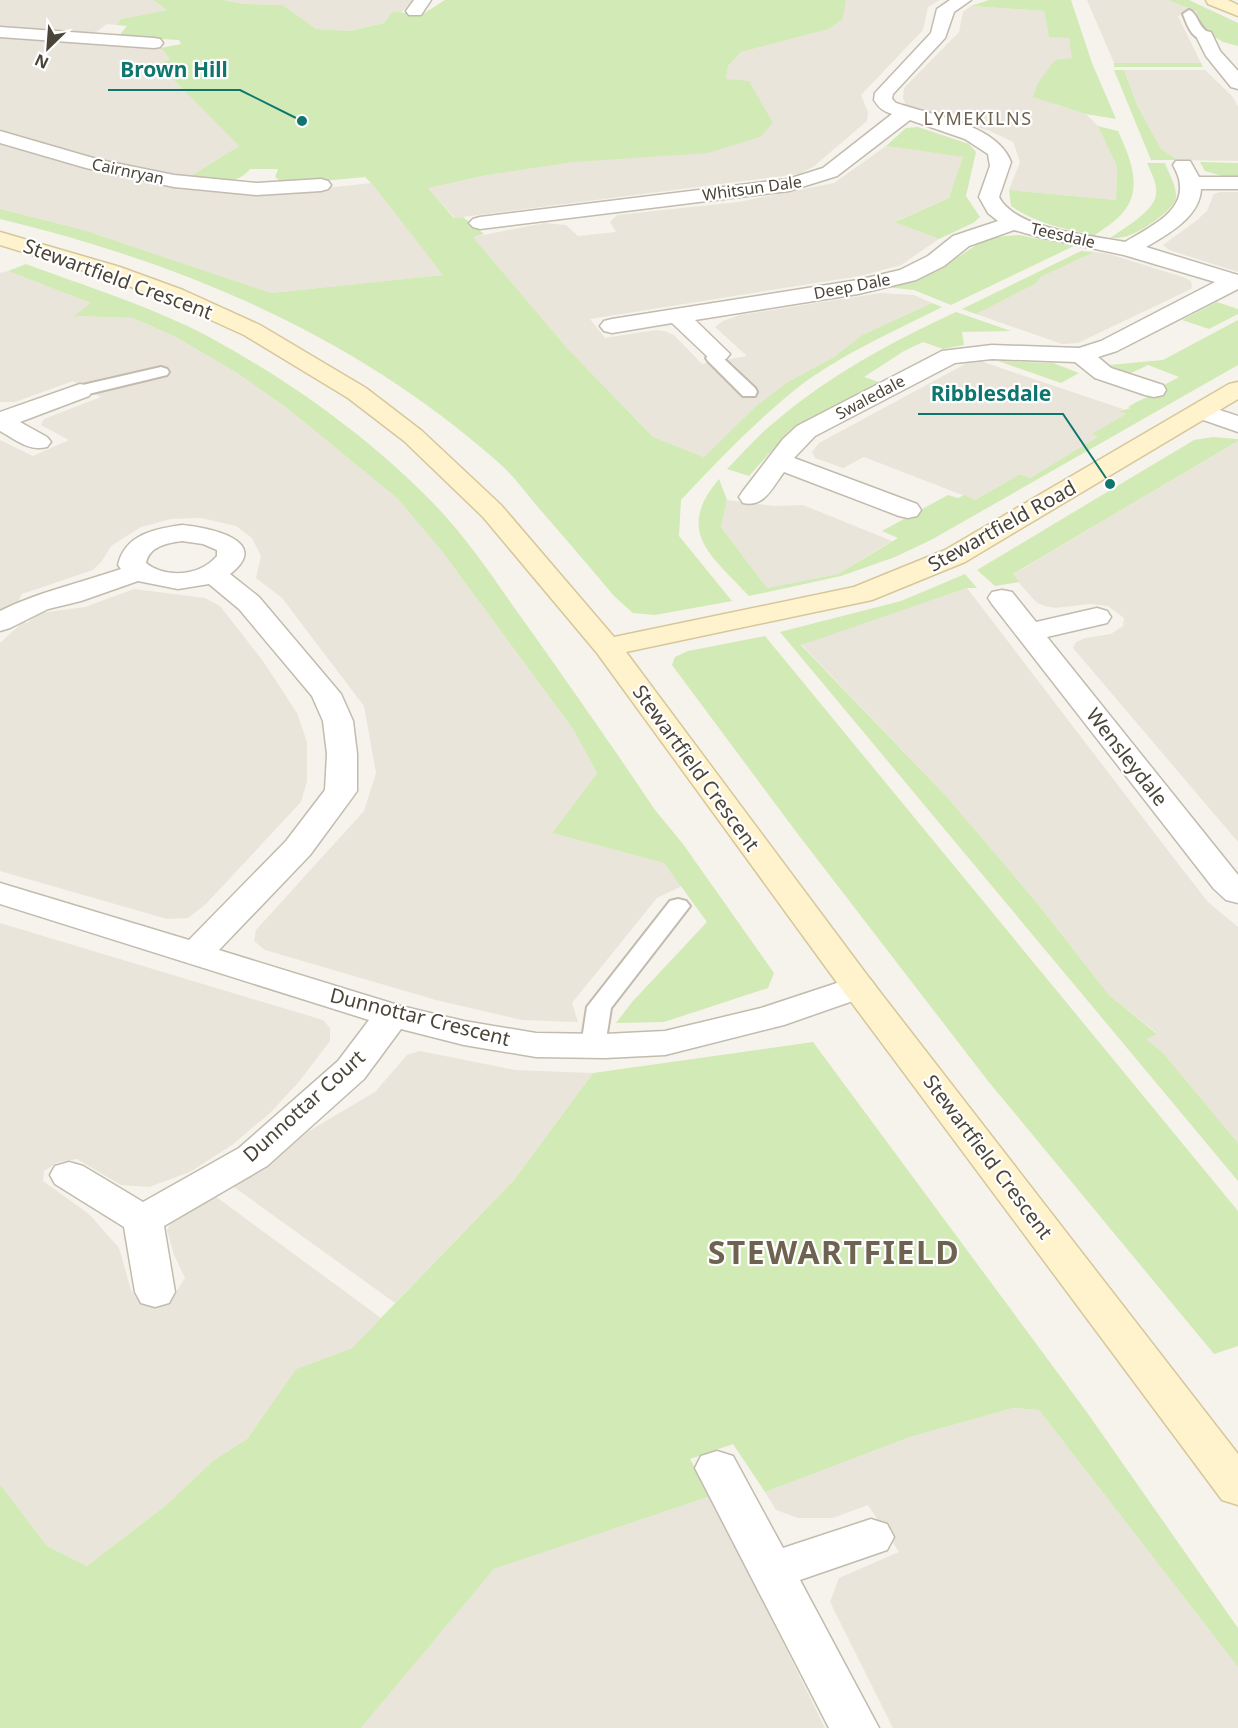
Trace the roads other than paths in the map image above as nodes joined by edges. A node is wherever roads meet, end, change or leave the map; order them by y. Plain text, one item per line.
1 (963, 0) edge
2 (1214, 0) edge
3 (1238, 11) edge
4 (1190, 14) dead end
5 (117, 26) dead end
6 (0, 32) edge
7 (99, 39) junction
8 (154, 43) dead end
9 (1215, 45) joint
10 (1238, 83) edge
11 (906, 114) junction
12 (0, 137) edge
13 (1238, 183) edge
14 (321, 185) dead end
15 (579, 211) junction
16 (480, 223) dead end
17 (1014, 223) junction
18 (595, 229) dead end
19 (0, 238) edge
20 (1128, 249) junction
21 (1236, 282) edge
22 (678, 317) junction
23 (612, 326) dead end
24 (718, 354) joint
25 (1081, 355) junction
26 (161, 372) dead end
27 (1238, 389) edge
28 (1154, 390) dead end
29 (80, 391) joint
30 (749, 392) dead end
31 (1201, 411) junction
32 (0, 421) edge
33 (1238, 425) edge
34 (38, 442) dead end
35 (780, 462) junction
36 (752, 497) dead end
37 (908, 510) dead end
38 (139, 572) junction
39 (212, 573) junction
40 (1002, 598) dead end
41 (1097, 617) dead end
42 (0, 622) edge
43 (1029, 632) junction
44 (607, 647) junction
45 (1234, 884) edge
46 (0, 893) edge
47 (678, 906) dead end
48 (195, 954) junction
49 (858, 987) junction
50 (392, 1015) junction
51 (593, 1046) junction
52 (69, 1175) dead end
53 (143, 1220) junction
54 (155, 1292) dead end
55 (717, 1468) dead end
56 (1238, 1487) edge
57 (871, 1537) dead end
58 (772, 1571) junction
59 (854, 1728) edge

1 - 11 street, Teesdale
2 - 3 street
4 - 9 lane
5 - 7 street
6 - 7 street
7 - 8 street
9 - 10 street
11 - 15 street, Whitsun Dale
11 - 17 street, Teesdale
12 - 14 street, Cairnryan
13 - 20 street
15 - 16 street, Whitsun Dale
15 - 18 street
17 - 20 street, Teesdale
17 - 22 street, Deep Dale
19 - 44 street, Stewartfield Crescent
20 - 21 street, Teesdale
21 - 25 street, Swaledale
22 - 23 street, Deep Dale
22 - 24 street
24 - 30 lane
25 - 28 street
25 - 35 street, Swaledale
26 - 29 lane
27 - 31 street, Stewartfield Road
29 - 32 street
31 - 33 street
31 - 44 street, Stewartfield Road
32 - 34 street
35 - 36 street, Swaledale
35 - 37 street
38 - 39 street
38 - 39 street
38 - 42 street
39 - 48 street
40 - 43 street, Wensleydale
41 - 43 street
43 - 45 street, Wensleydale
44 - 49 street, Stewartfield Crescent
46 - 48 street, Dunnottar Crescent
47 - 51 lane
48 - 50 street, Dunnottar Crescent
49 - 51 street, Dunnottar Crescent
49 - 56 street, Stewartfield Crescent
50 - 51 street, Dunnottar Crescent
50 - 53 street, Dunnottar Court
52 - 53 street
53 - 54 street
55 - 58 street
57 - 58 street
58 - 59 street

